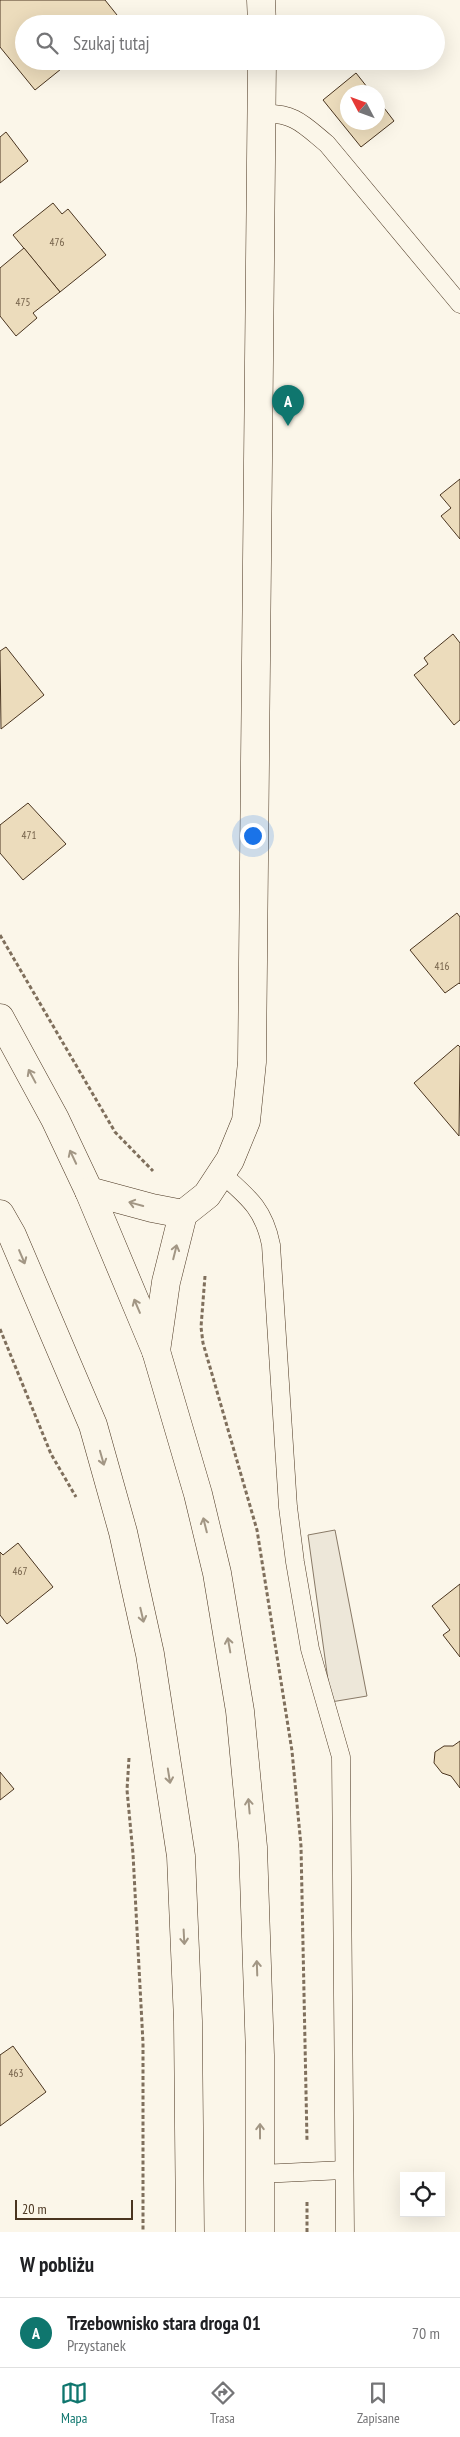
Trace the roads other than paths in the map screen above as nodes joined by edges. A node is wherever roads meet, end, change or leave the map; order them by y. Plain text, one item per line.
1 (261, 0) edge
2 (262, 15) edge
3 (262, 70) edge
4 (262, 114) junction
5 (460, 304) edge
6 (0, 1018) edge
7 (222, 1174) junction
8 (89, 1191) junction
9 (0, 1214) edge
10 (183, 1214) junction
11 (156, 1351) junction
12 (344, 2170) junction
13 (260, 2174) junction
14 (190, 2232) edge
15 (260, 2232) edge
16 (345, 2232) edge

1 - 2 main road
3 - 4 main road
4 - 5 lane
4 - 7 main road
8 -> 6 main road
7 - 10 main road
7 - 12 lane
10 -> 8 main road
11 -> 8 main road
9 -> 14 main road
11 -> 10 main road
13 -> 11 main road
12 - 13 lane
12 - 16 lane
13 - 15 main road

